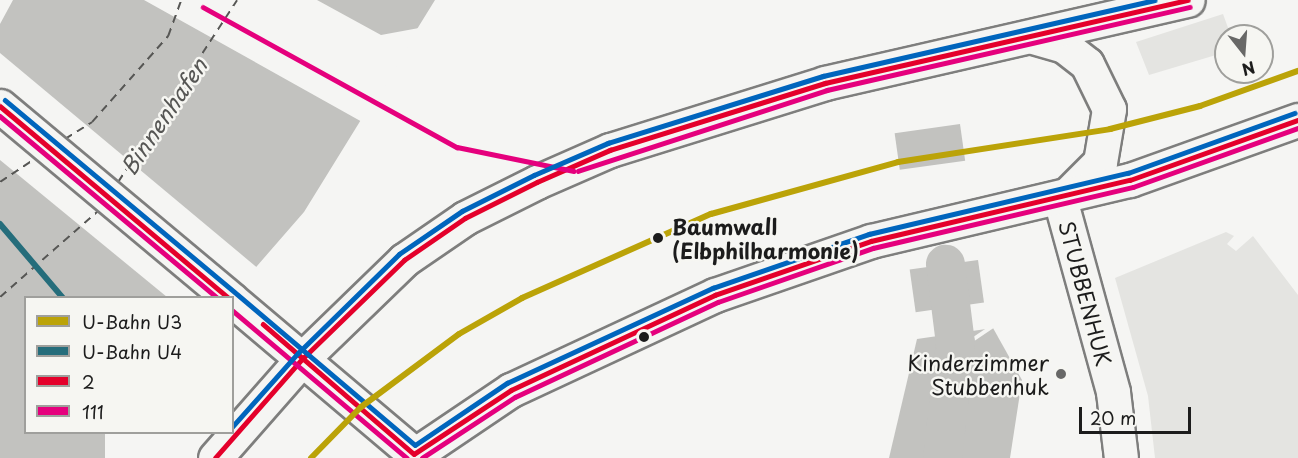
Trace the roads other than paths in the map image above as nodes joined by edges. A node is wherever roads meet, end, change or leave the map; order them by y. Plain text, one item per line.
1 (1188, 0) edge
2 (1036, 38) junction
3 (0, 106) edge
4 (1298, 120) edge
5 (1060, 199) junction
6 (229, 296) edge
7 (234, 301) edge
8 (303, 358) junction
9 (412, 456) edge
10 (215, 458) edge
11 (1121, 458) edge

1 - 2 main road
2 - 5 main road
2 - 8 main road
3 - 6 main road
4 - 5 main road
5 - 9 main road
5 - 11 main road, STUBBENHUK
7 - 8 main road
8 - 9 main road
8 - 10 main road

